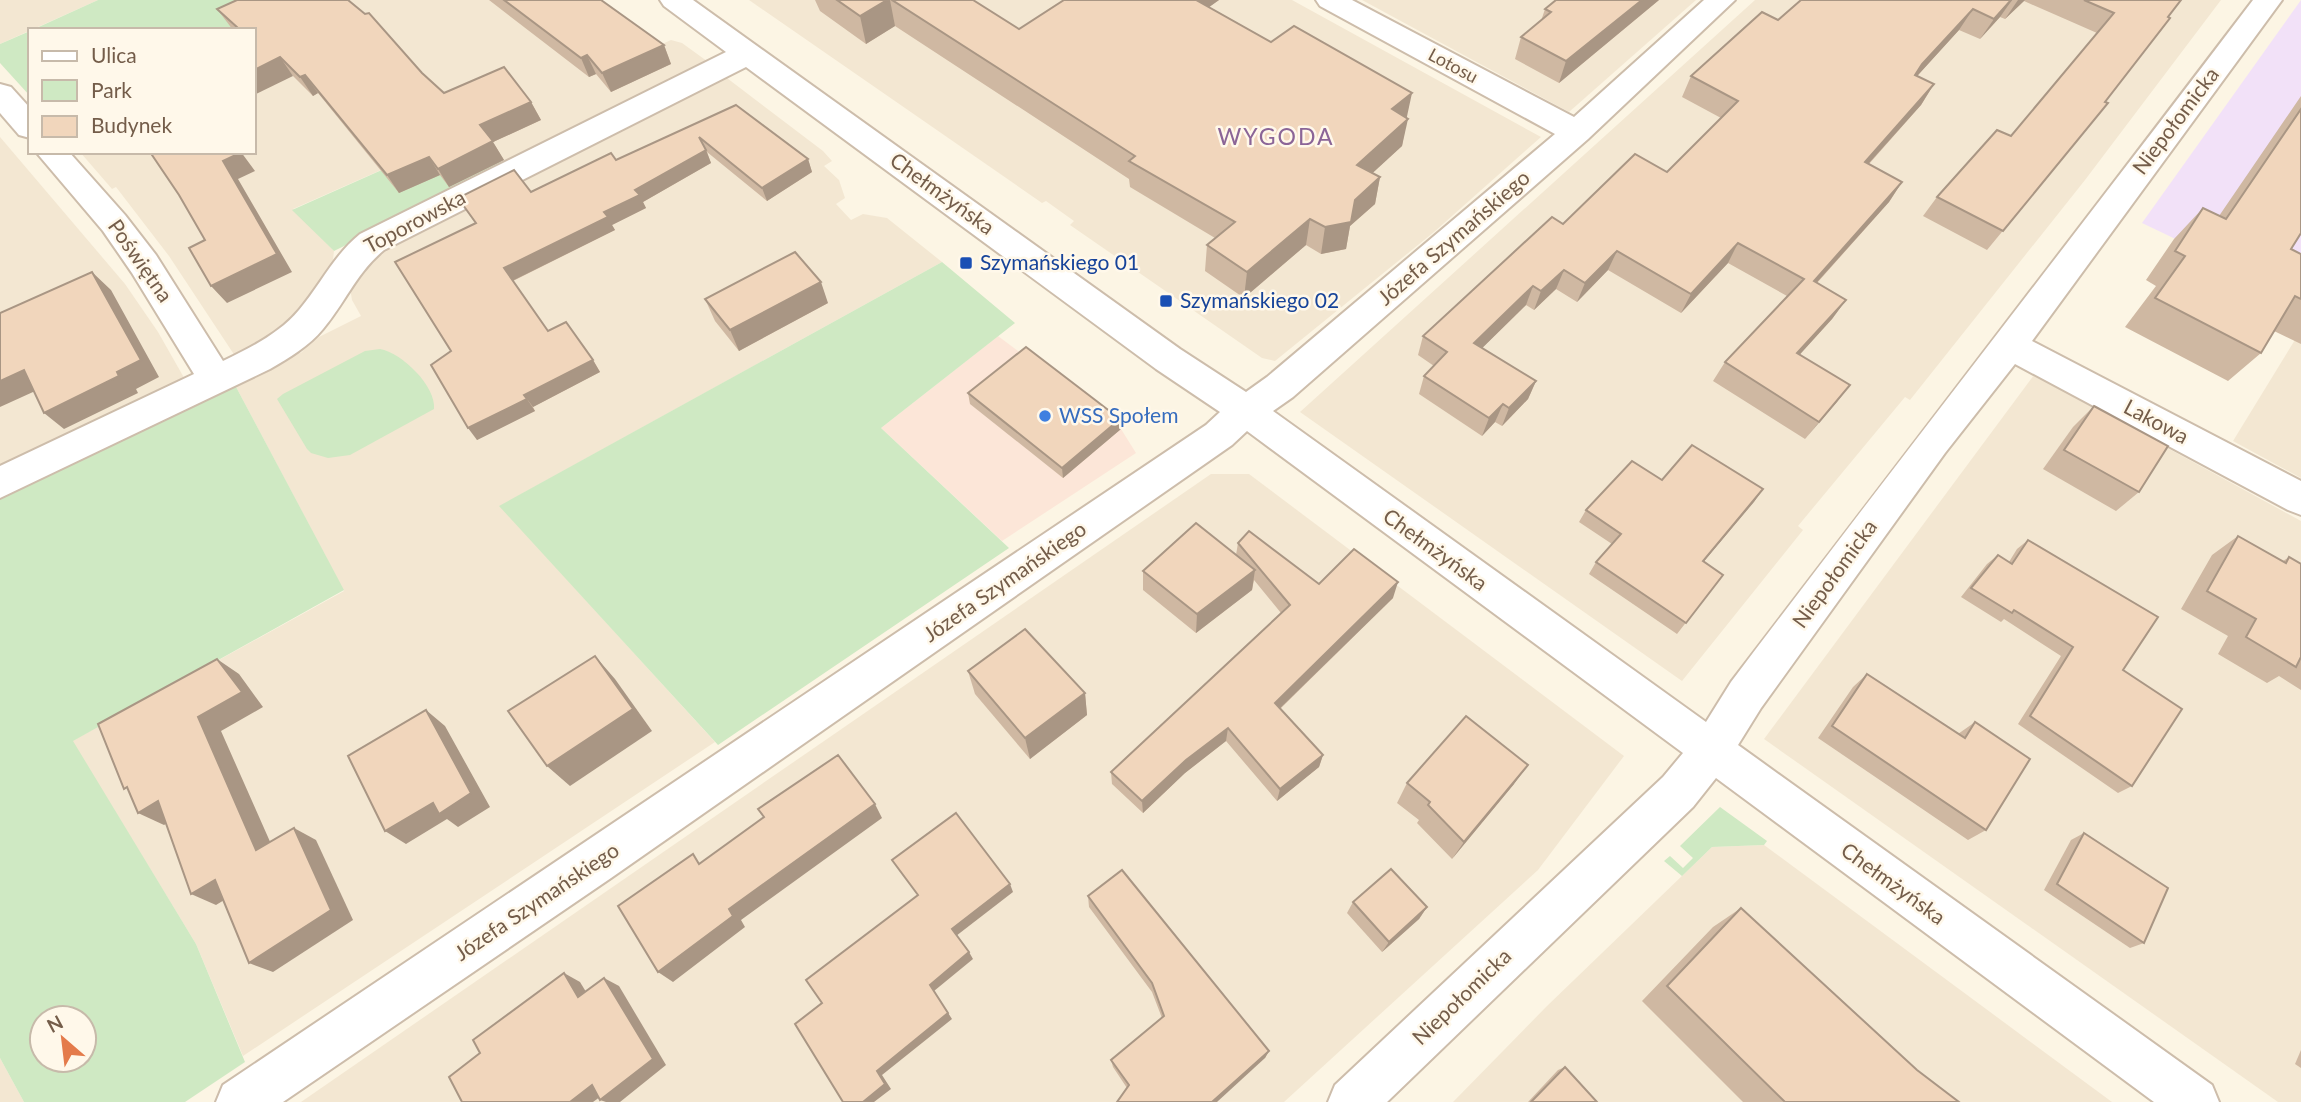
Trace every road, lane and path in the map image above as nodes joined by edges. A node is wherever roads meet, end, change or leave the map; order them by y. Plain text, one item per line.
1 (674, 0) edge
2 (1330, 0) edge
3 (1721, 0) edge
4 (2268, 0) edge
5 (749, 53) junction
6 (0, 94) edge
7 (28, 126) edge
8 (1577, 132) junction
9 (53, 154) edge
10 (2010, 345) junction
11 (216, 380) junction
12 (1245, 411) junction
13 (0, 483) edge
14 (2301, 499) edge
15 (1711, 751) junction
16 (240, 1102) edge
17 (1352, 1102) edge
18 (2195, 1102) edge

1 - 5 street, Chełmżyńska
2 - 8 street, Lotosu
3 - 8 street, Józefa Szymańskiego
4 - 10 street, Niepołomicka
5 - 11 street, Toporowska
5 - 12 street, Chełmżyńska
6 - 7 street
8 - 12 street, Józefa Szymańskiego
9 - 11 street, Poświętna
10 - 14 street, Lakowa
10 - 15 street, Niepołomicka
11 - 13 street, Toporowska
12 - 15 street, Chełmżyńska
12 - 16 street, Józefa Szymańskiego
15 - 17 street, Niepołomicka
15 - 18 street, Chełmżyńska

